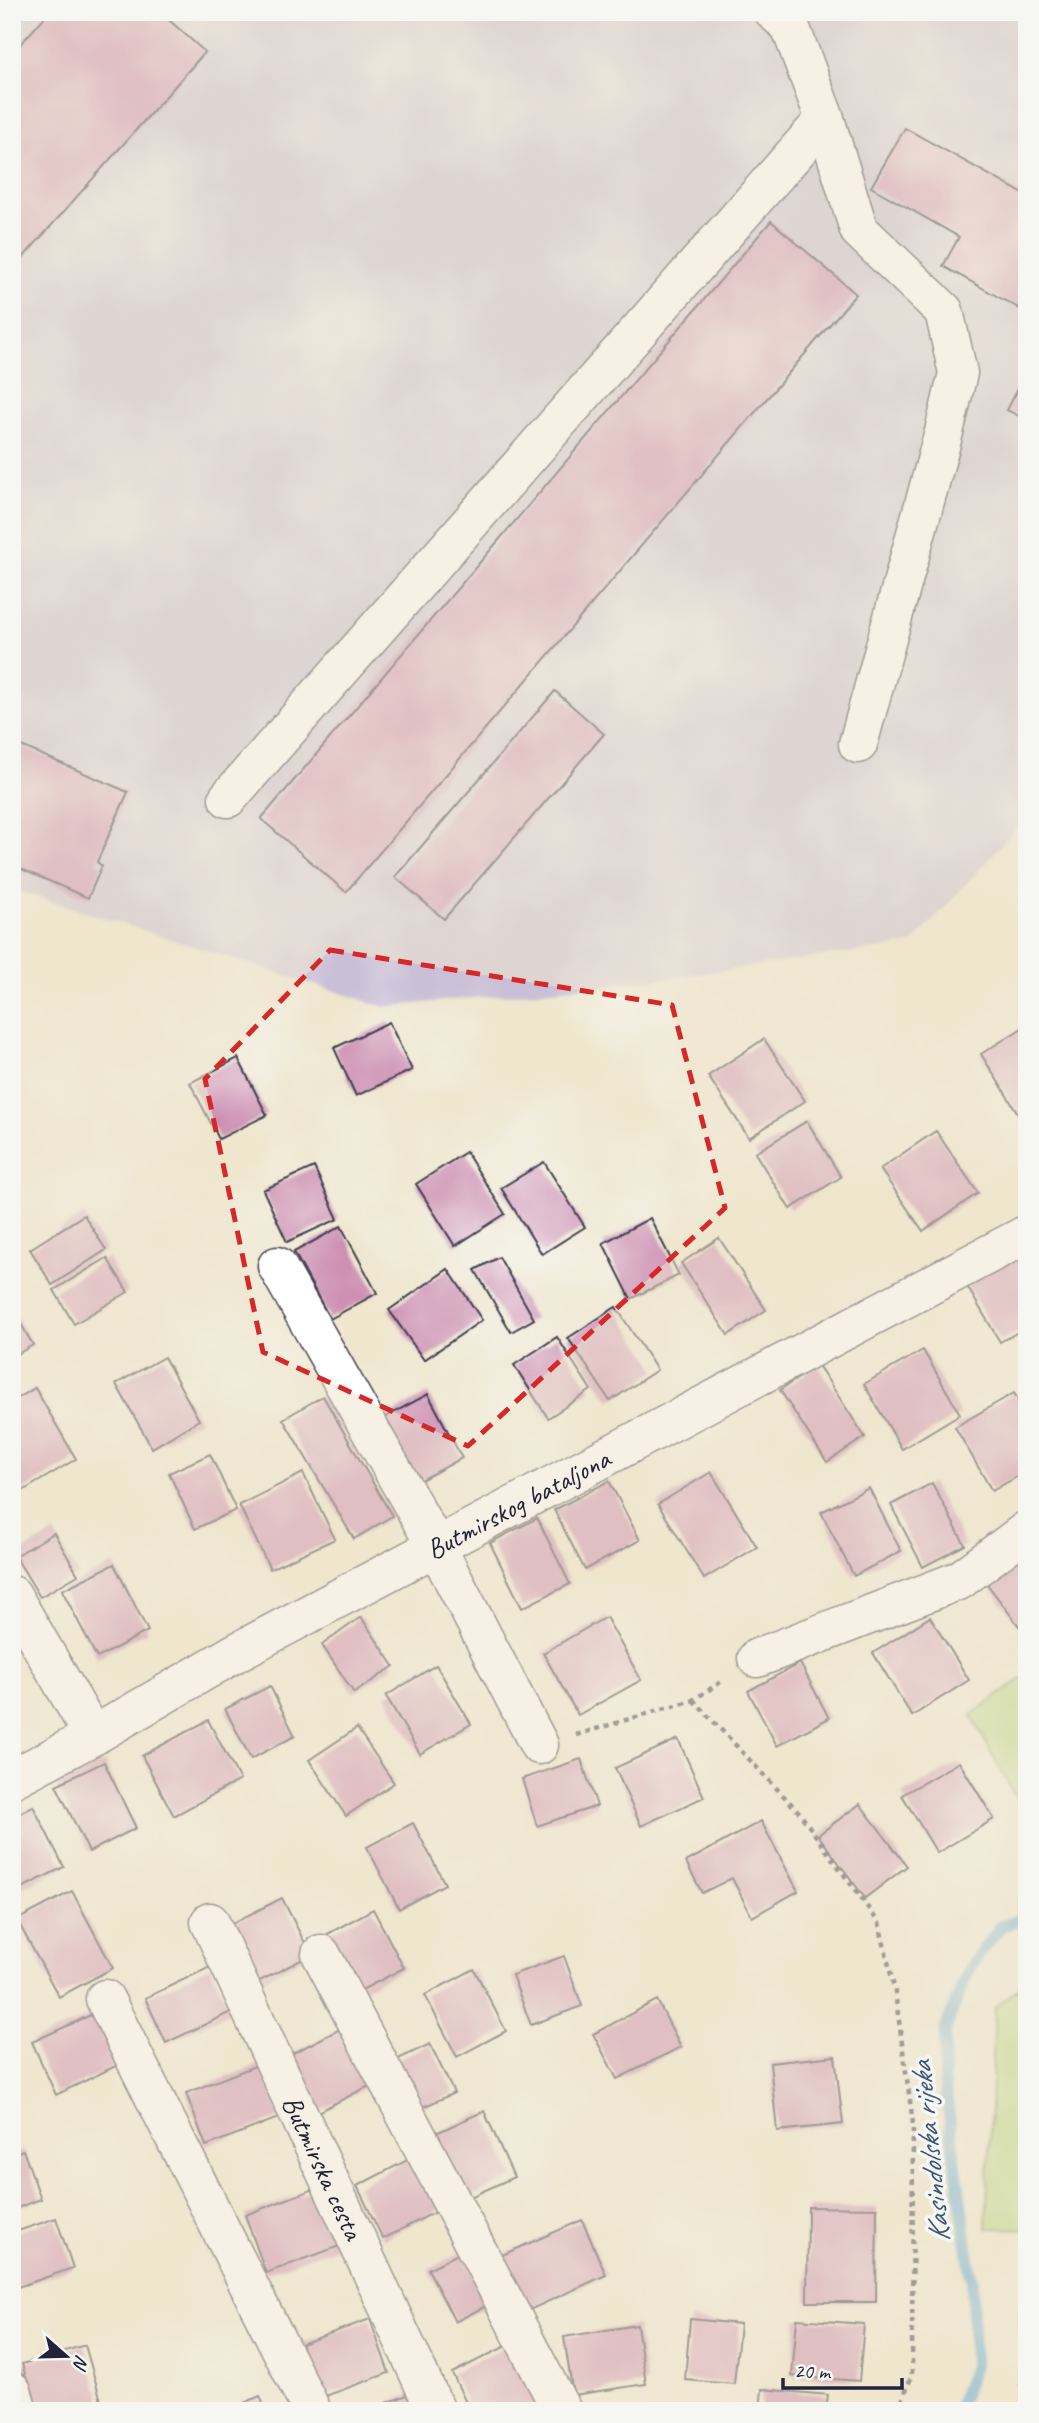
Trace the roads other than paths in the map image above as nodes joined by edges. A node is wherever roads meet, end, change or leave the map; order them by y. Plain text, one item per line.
1 (774, 12) edge
2 (825, 119) junction
3 (858, 744) dead end
4 (228, 798) dead end
5 (1027, 1234) edge
6 (278, 1265) dead end
7 (1027, 1530) edge
8 (436, 1546) junction
9 (12, 1595) edge
10 (757, 1658) road end
11 (93, 1736) junction
12 (539, 1745) road end
13 (12, 1779) edge
14 (210, 1922) dead end
15 (321, 1954) dead end
16 (105, 1999) dead end
17 (12, 2391) edge
18 (18, 2411) edge
19 (312, 2411) edge
20 (436, 2411) edge
21 (562, 2411) edge

1 - 2 street
2 - 3 street
2 - 4 street
5 - 8 street, Butmirskog bataljona
6 - 8 street
7 - 10 street
8 - 11 street, Butmirskog bataljona
8 - 12 street
9 - 11 street
11 - 13 street, Butmirskog bataljona
14 - 20 street, Butmirska cesta
15 - 21 street
16 - 19 street
17 - 18 street

